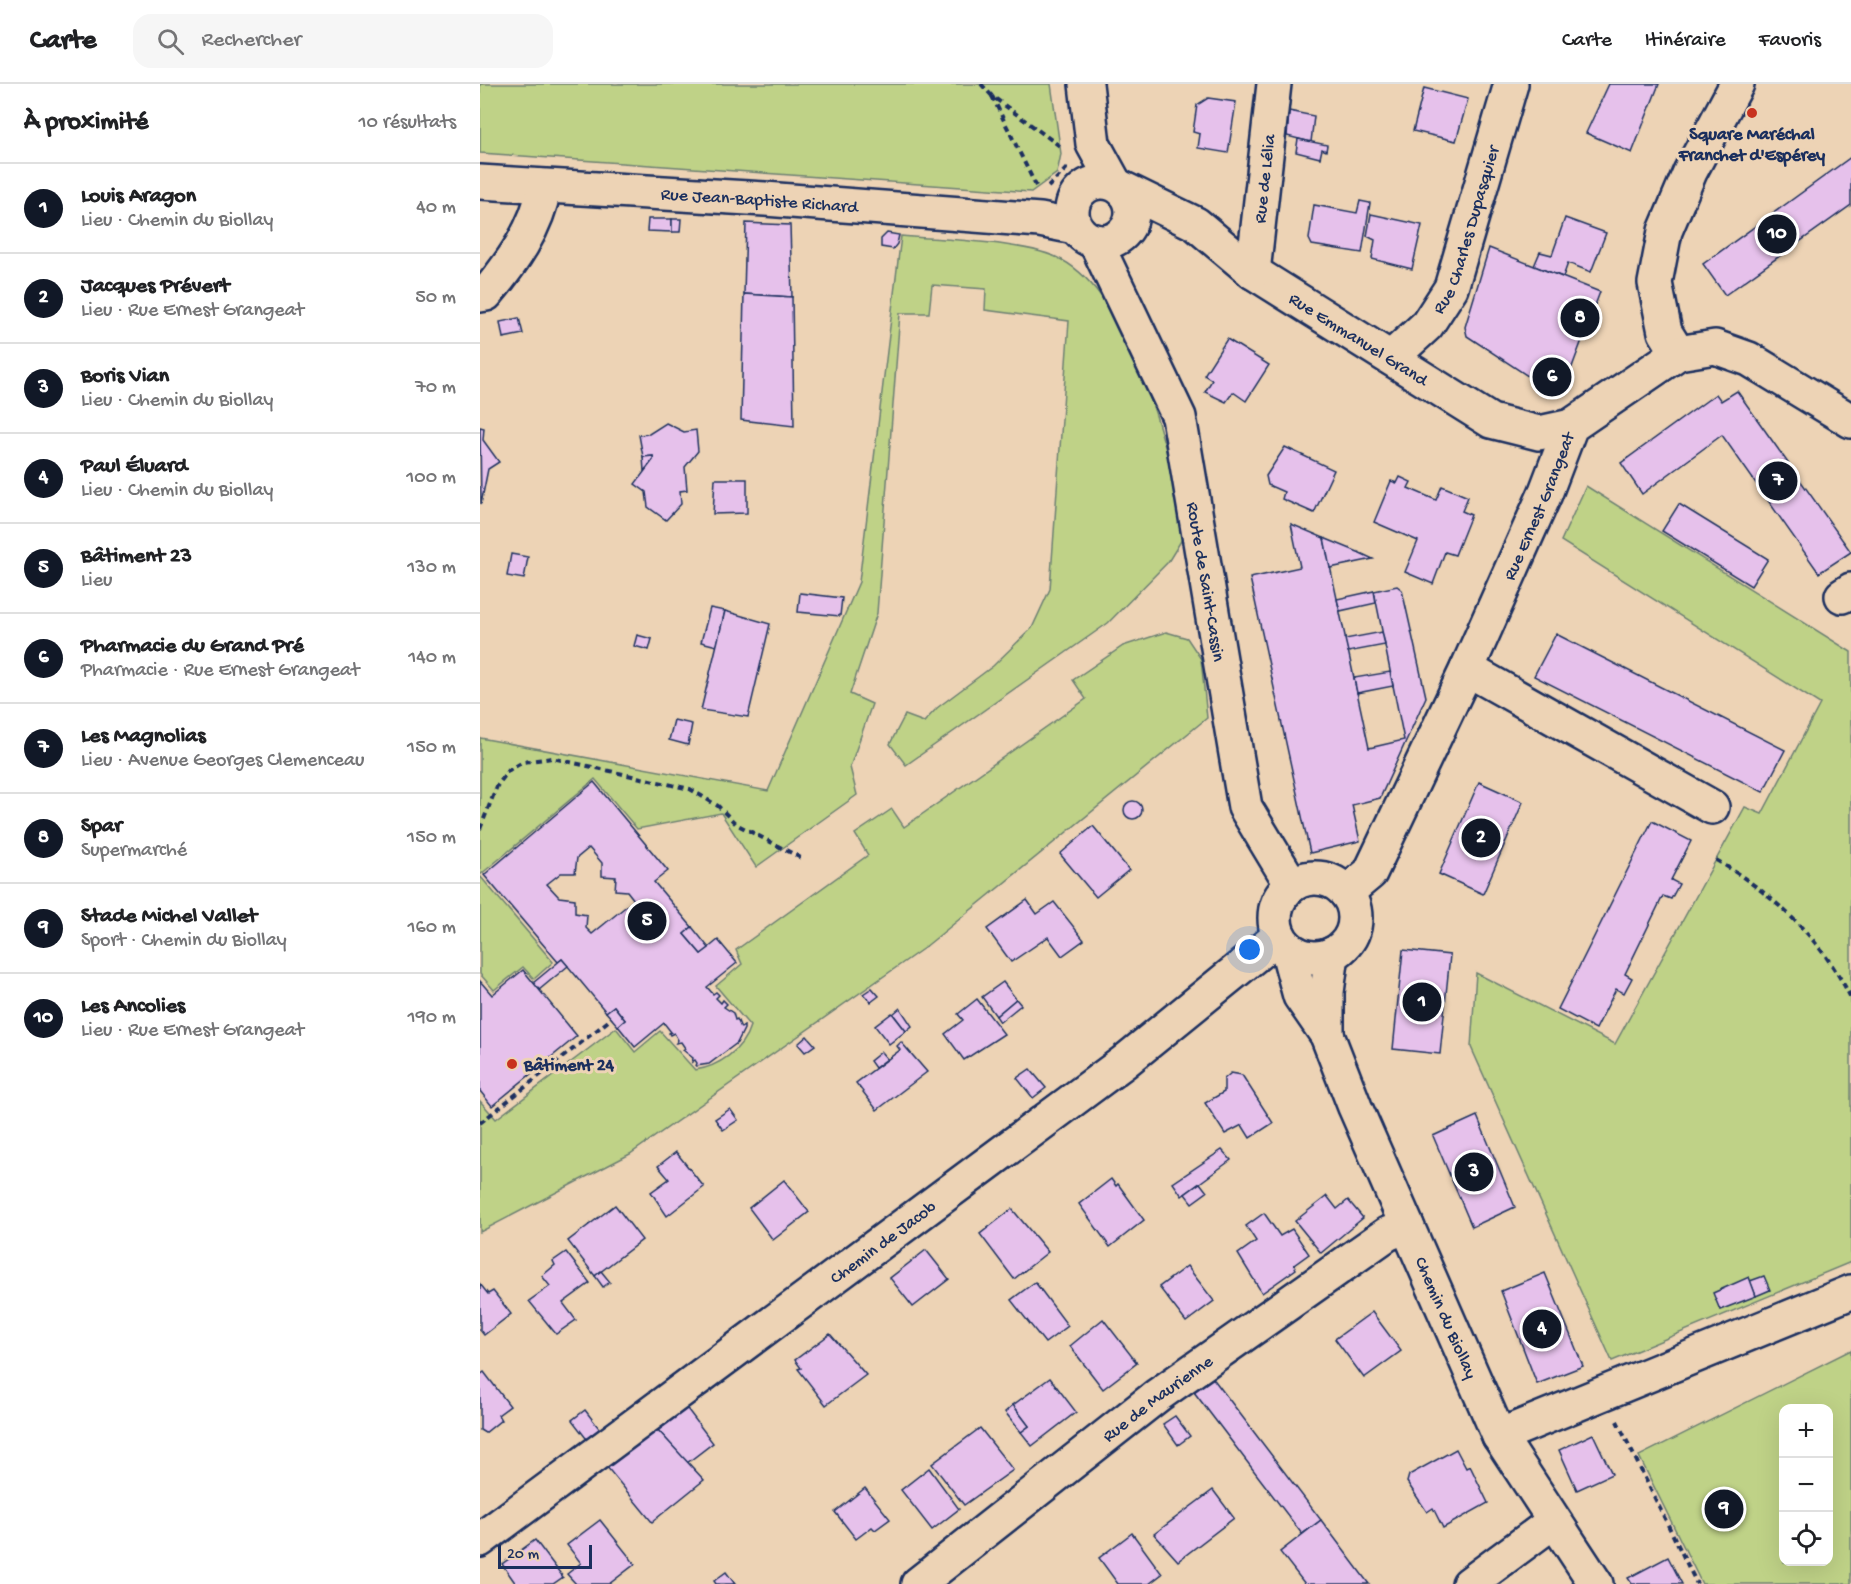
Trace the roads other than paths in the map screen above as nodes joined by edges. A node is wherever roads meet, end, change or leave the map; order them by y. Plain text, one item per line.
1 (1086, 84) edge
2 (1274, 84) edge
3 (1511, 84) edge
4 (1737, 84) edge
5 (480, 182) edge
6 (544, 188) junction
7 (1096, 210) junction
8 (1253, 272) junction
9 (480, 295) edge
10 (1678, 353) junction
11 (1391, 358) junction
12 (1851, 421) edge
13 (1571, 426) junction
14 (1467, 669) junction
15 (1712, 807) dead end
16 (1292, 885) junction
17 (1346, 893) junction
18 (1283, 942) junction
19 (1332, 954) junction
20 (1327, 1035) junction
21 (1407, 1226) junction
22 (1851, 1292) edge
23 (1499, 1436) junction
24 (1554, 1521) junction
25 (480, 1540) edge
26 (918, 1584) edge
27 (1469, 1584) edge
28 (1596, 1584) edge

1 - 7 street
2 - 8 street, Rue de Lélia
3 - 11 street, Rue Charles Dupasquier
4 - 10 street
5 - 6 street, Rue Jean-Baptiste Richard
6 - 7 street, Rue Jean-Baptiste Richard
6 - 9 street
7 - 8 street, Rue Emmanuel Grand
7 - 16 street, Route de Saint-Cassin
8 - 11 street, Rue Emmanuel Grand
10 - 12 street
10 - 13 street, Rue Ernest Grangeat
11 - 13 street, Rue Emmanuel Grand
13 - 14 street, Rue Ernest Grangeat
14 - 15 street
14 - 17 street, Rue Ernest Grangeat
16 - 17 street
16 - 18 street
17 - 19 street
18 - 19 street
18 - 20 street, Chemin du Biollay
18 - 25 street, Chemin de Jacob
19 - 20 street, Chemin du Biollay
20 - 21 street, Chemin du Biollay
21 - 23 street, Chemin du Biollay
21 - 26 street, Rue de Maurienne
22 - 23 street
23 - 24 street, Chemin du Biollay
24 - 27 street
24 - 28 street, Chemin du Biollay

